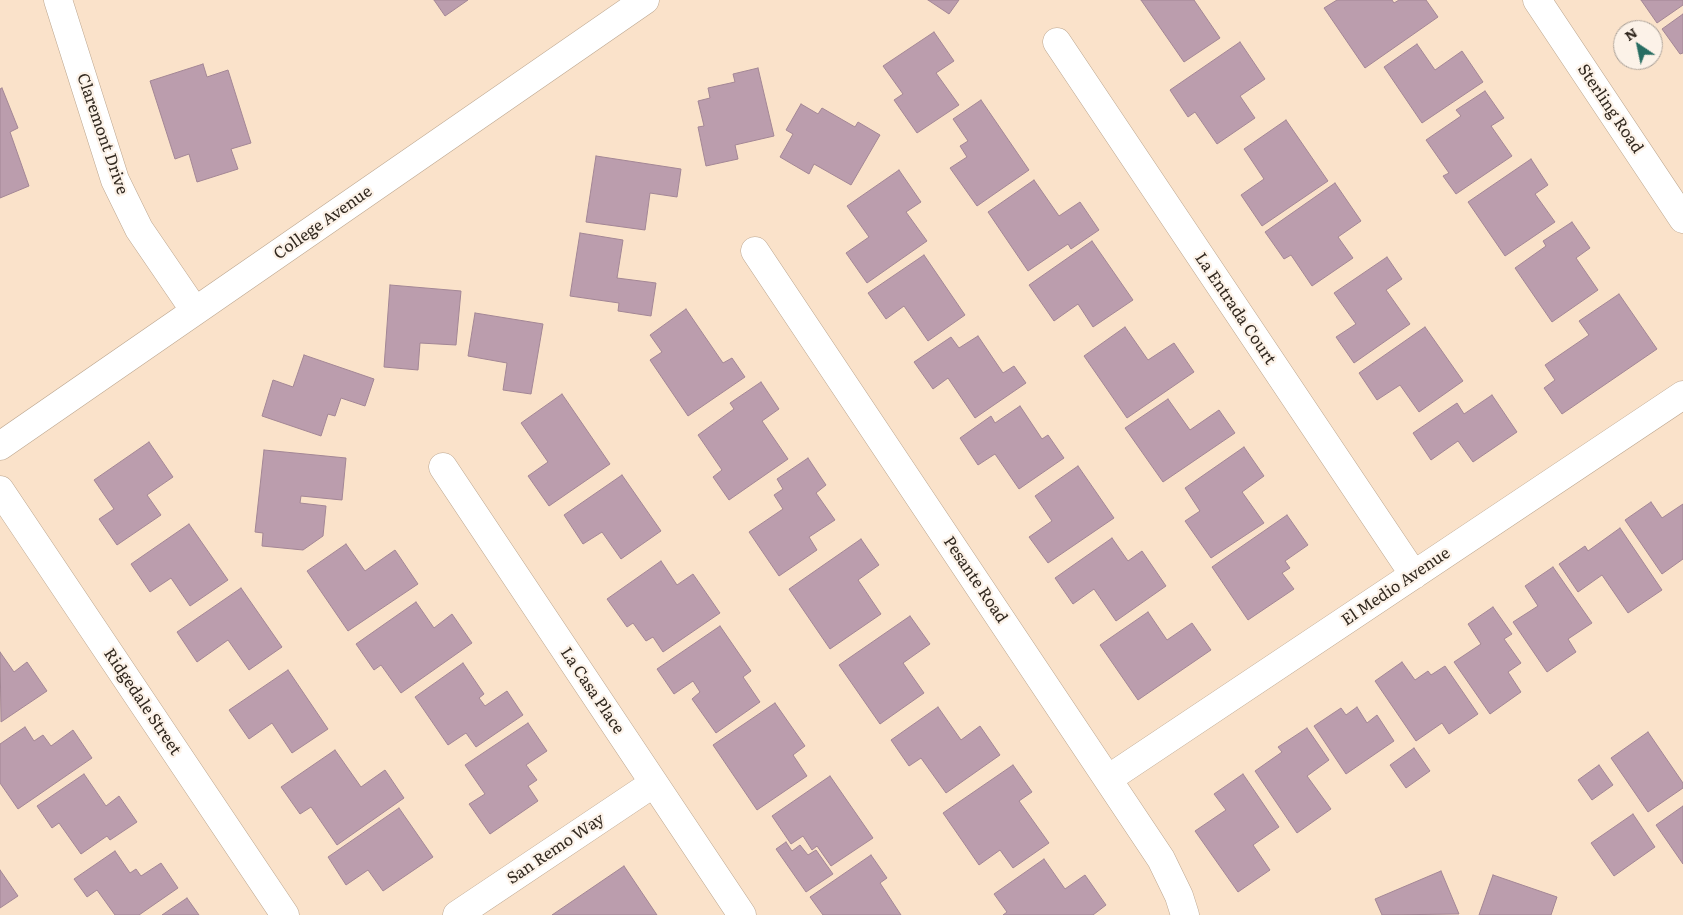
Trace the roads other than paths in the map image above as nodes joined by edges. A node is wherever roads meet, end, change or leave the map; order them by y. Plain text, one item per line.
1 (58, 0) edge
2 (645, 0) edge
3 (1537, 0) edge
4 (1057, 42) dead end
5 (1683, 219) edge
6 (755, 251) dead end
7 (196, 311) junction
8 (1683, 395) edge
9 (0, 446) edge
10 (443, 467) dead end
11 (0, 490) edge
12 (1414, 575) junction
13 (1108, 779) junction
14 (654, 784) junction
15 (284, 915) edge
16 (458, 915) edge
17 (742, 915) edge
18 (1185, 915) edge

1 - 7 street, Claremont Drive
2 - 7 street, College Avenue
3 - 5 street, Sterling Road
4 - 12 street, La Entrada Court
6 - 13 street, Pesante Road
7 - 9 street, College Avenue
8 - 12 street, El Medio Avenue
10 - 14 street, La Casa Place
11 - 15 street, Ridgedale Street
12 - 13 street, El Medio Avenue
13 - 18 street, Pesante Road
14 - 16 street, San Remo Way
14 - 17 street, La Casa Place

